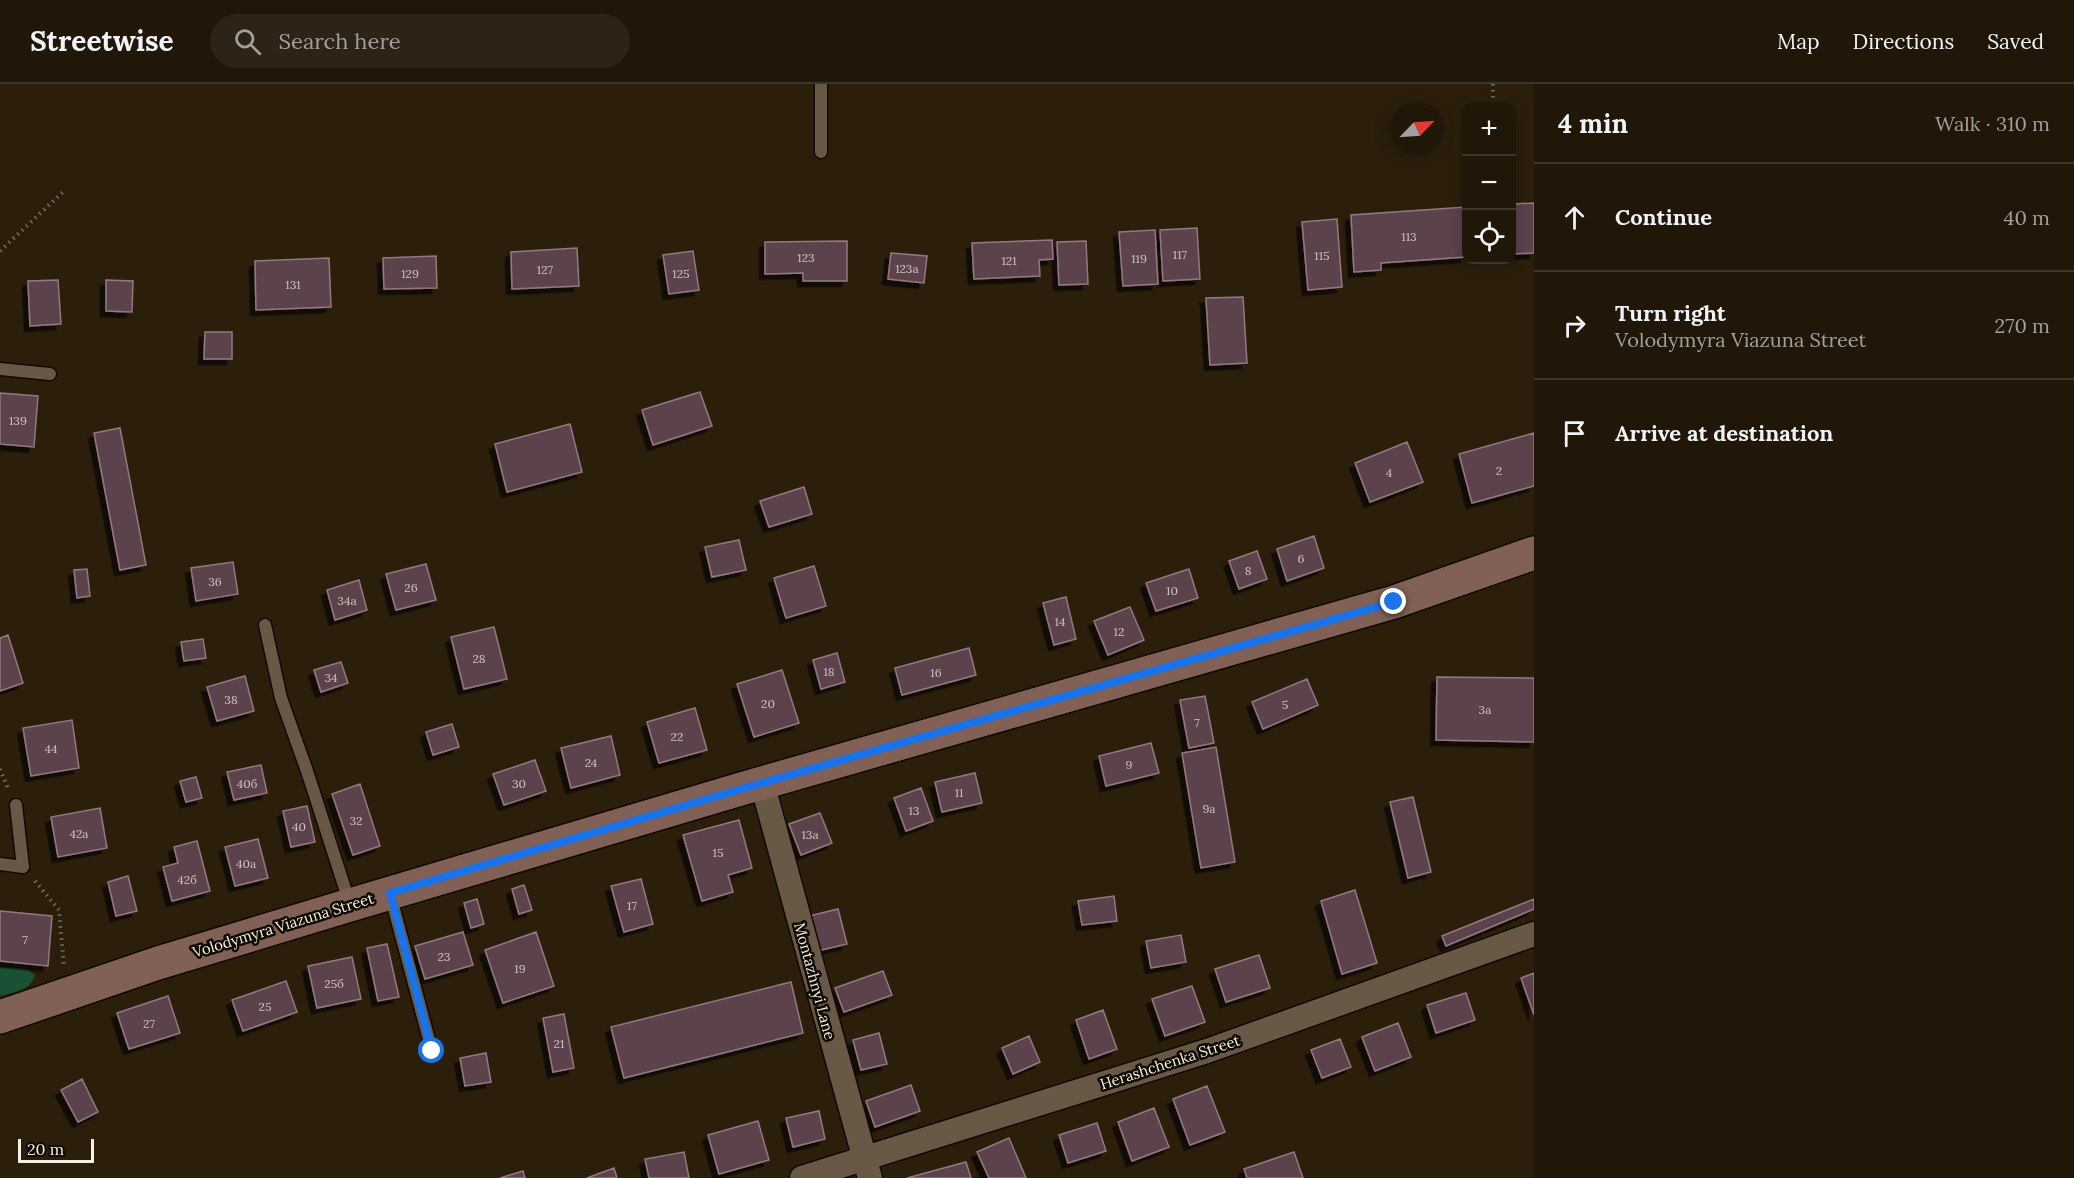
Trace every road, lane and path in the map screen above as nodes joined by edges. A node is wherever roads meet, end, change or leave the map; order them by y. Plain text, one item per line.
1 (821, 84) edge
2 (1493, 84) edge
3 (1493, 102) edge
4 (820, 152) dead end
5 (65, 190) dead end
6 (0, 251) edge
7 (0, 369) edge
8 (50, 374) dead end
9 (1534, 553) edge
10 (265, 625) dead end
11 (762, 783) junction
12 (16, 806) dead end
13 (0, 864) edge
14 (23, 867) junction
15 (390, 893) junction
16 (350, 905) junction
17 (1534, 934) edge
18 (64, 968) dead end
19 (0, 1017) edge
20 (432, 1051) dead end
21 (867, 1168) edge
22 (802, 1178) edge

1 - 4 lane
2 - 3 path
5 - 6 path
7 - 8 lane
9 - 11 main road, Volodymyra Viazuna Street
10 - 16 lane
11 - 15 main road, Volodymyra Viazuna Street
11 - 21 street, Montazhnyi Lane
12 - 14 lane
13 - 14 lane
14 - 18 path
15 - 16 main road, Volodymyra Viazuna Street
15 - 20 lane
16 - 19 main road, Volodymyra Viazuna Street
17 - 21 street, Herashchenka Street
21 - 22 street, Herashchenka Street

